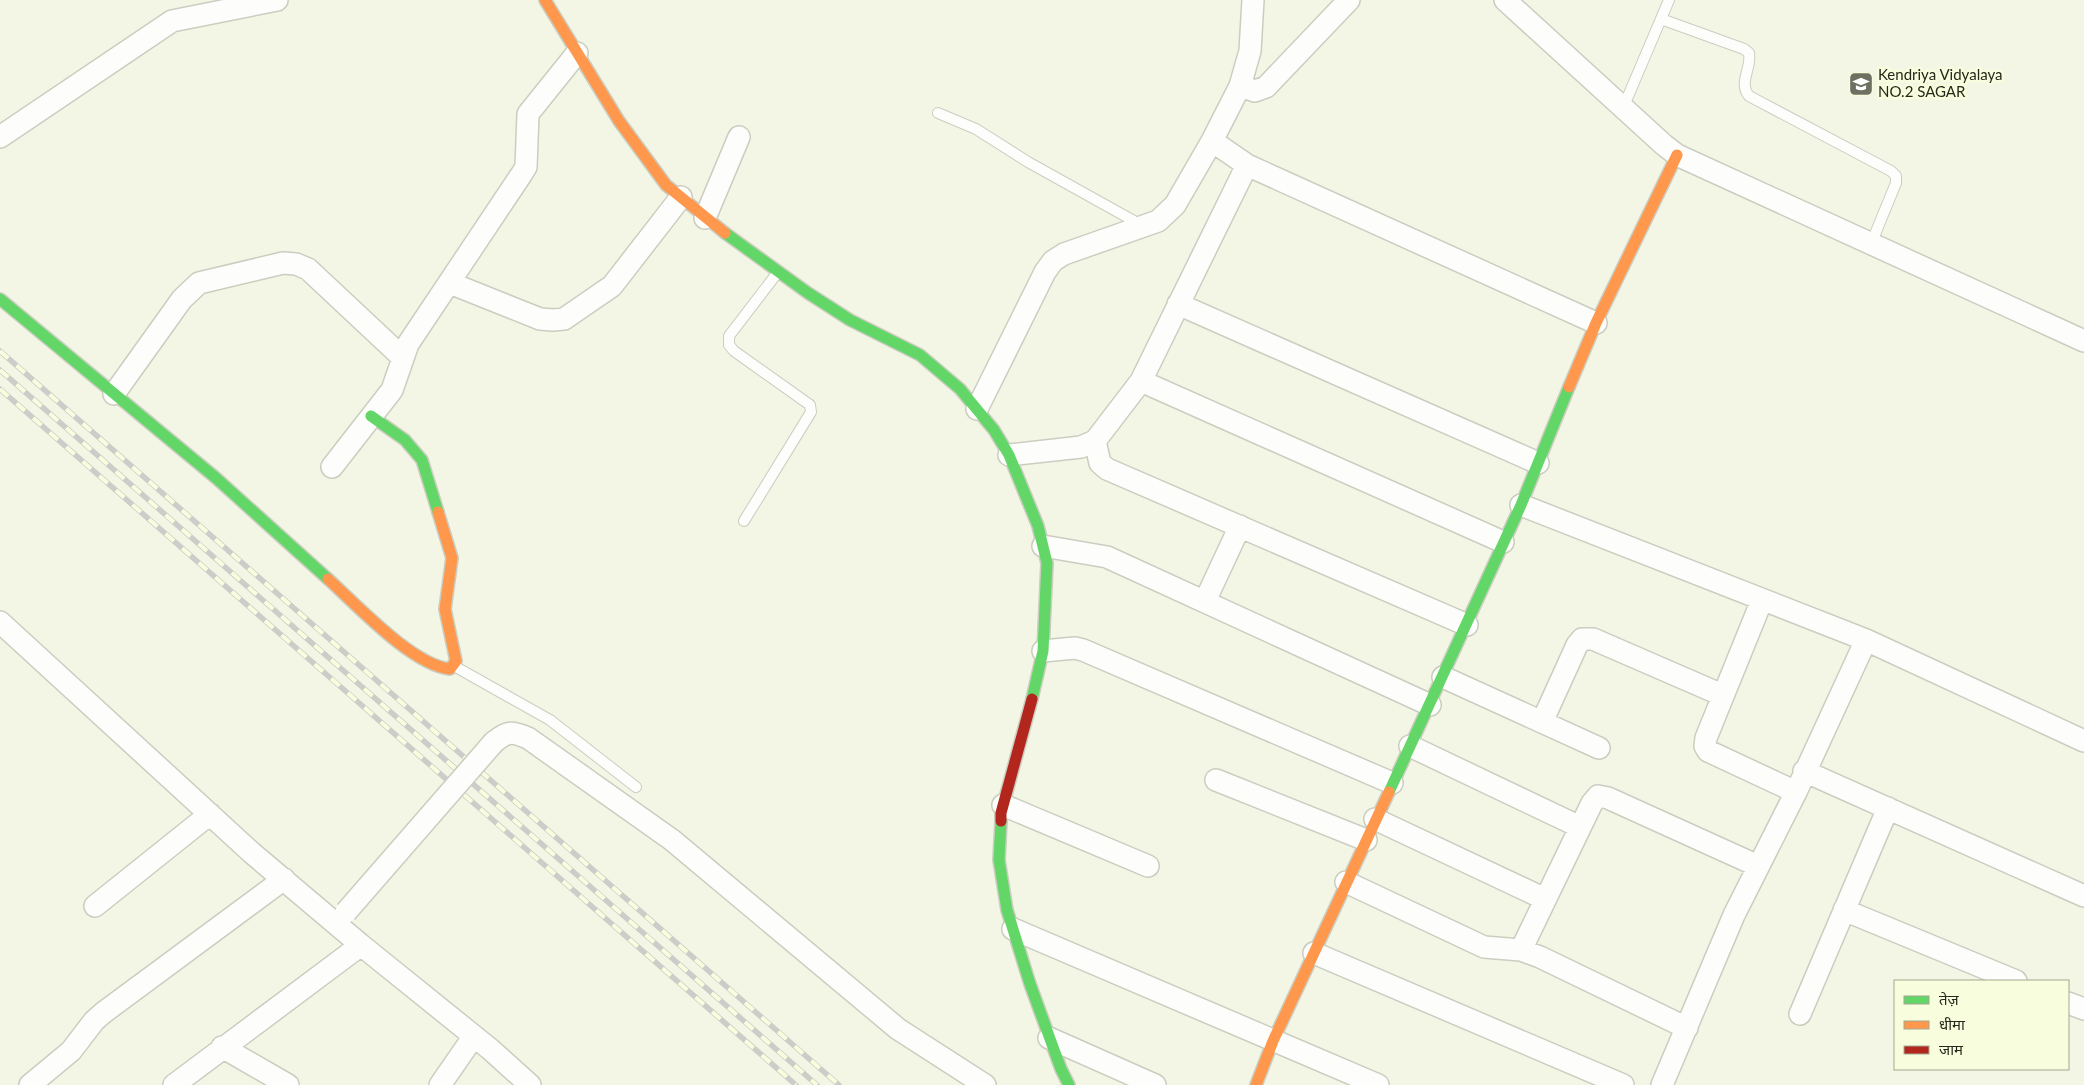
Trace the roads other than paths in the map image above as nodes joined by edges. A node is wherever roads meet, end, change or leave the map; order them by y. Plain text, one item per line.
1 (277, 0) edge
2 (545, 0) edge
3 (1254, 0) edge
4 (1349, 0) edge
5 (1505, 0) edge
6 (1669, 0) edge
7 (1662, 19) junction
8 (577, 53) junction
9 (1240, 86) junction
10 (1623, 108) junction
11 (938, 113) dead end
12 (0, 137) edge
13 (739, 137) dead end
14 (1212, 141) junction
15 (1677, 155) junction
16 (1247, 165) junction
17 (681, 197) junction
18 (705, 218) junction
19 (1144, 226) junction
20 (1871, 244) junction
21 (778, 272) junction
22 (450, 283) junction
23 (0, 299) edge
24 (1178, 304) junction
25 (1596, 323) junction
26 (2084, 341) edge
27 (402, 357) junction
28 (1141, 381) junction
29 (114, 394) junction
30 (977, 409) junction
31 (371, 416) junction
32 (1095, 441) junction
33 (1009, 455) junction
34 (1538, 463) junction
35 (332, 467) dead end
36 (1521, 505) junction
37 (744, 521) dead end
38 (1240, 526) junction
39 (1504, 542) junction
40 (1043, 546) junction
41 (1762, 600) junction
42 (1205, 601) junction
43 (0, 622) edge
44 (1468, 625) junction
45 (1866, 640) junction
46 (1043, 652) junction
47 (453, 666) junction
48 (1443, 677) junction
49 (1722, 695) junction
50 (1430, 705) junction
51 (1542, 722) junction
52 (2084, 740) edge
53 (1410, 746) junction
54 (1599, 748) dead end
55 (1804, 771) junction
56 (1216, 780) dead end
57 (1392, 783) junction
58 (636, 787) dead end
59 (1796, 792) junction
60 (1003, 805) junction
61 (1888, 808) junction
62 (210, 814) junction
63 (1376, 819) junction
64 (1580, 827) junction
65 (1366, 840) junction
66 (1148, 866) dead end
67 (1758, 866) junction
68 (284, 879) junction
69 (1346, 882) junction
70 (2084, 896) edge
71 (1545, 900) junction
72 (95, 906) dead end
73 (1844, 910) junction
74 (342, 918) junction
75 (1013, 929) junction
76 (361, 945) junction
77 (1521, 950) junction
78 (1314, 953) junction
79 (2014, 980) edge
80 (2069, 1003) edge
81 (2084, 1010) edge
82 (1800, 1014) dead end
83 (1687, 1028) junction
84 (474, 1036) junction
85 (1049, 1038) junction
86 (1273, 1041) junction
87 (222, 1047) junction
88 (30, 1085) edge
89 (174, 1085) edge
90 (288, 1085) edge
91 (440, 1085) edge
92 (530, 1085) edge
93 (985, 1085) edge
94 (1069, 1085) edge
95 (1155, 1085) edge
96 (1256, 1085) edge
97 (1378, 1085) edge
98 (1623, 1085) edge
99 (1662, 1085) edge

1 - 12 street
2 - 8 street
3 - 9 street
4 - 9 street
5 - 10 street
6 - 7 lane
7 - 10 lane
7 - 20 lane
8 - 17 street
8 - 22 street
9 - 14 street
10 - 15 street
11 - 19 lane
13 - 18 street
14 - 16 street
14 - 19 street
15 - 20 street
15 - 25 street
16 - 24 street
16 - 25 street
17 - 18 street
17 - 22 street
18 - 21 street
19 - 30 street
20 - 26 street
21 - 30 street
21 - 37 lane
22 - 27 street
23 - 29 street
24 - 28 street
24 - 34 street
25 - 34 street
27 - 29 street
27 - 31 street
28 - 32 street
28 - 39 street
29 - 47 street
30 - 33 street
31 - 35 street
31 - 47 street
32 - 33 street
32 - 38 street
33 - 40 street
34 - 36 street
36 - 39 street
36 - 41 street
38 - 42 street
38 - 44 street
39 - 44 street
40 - 42 street
40 - 46 street
41 - 45 street
41 - 49 street
42 - 50 street
43 - 62 street
44 - 48 street
45 - 52 street
45 - 55 street
46 - 57 street
46 - 60 street
47 - 58 lane
48 - 50 street
48 - 51 street
49 - 51 street
49 - 59 street
50 - 53 street
51 - 54 street
53 - 57 street
53 - 64 street
55 - 59 street
55 - 61 street
56 - 65 street
57 - 63 street
59 - 67 street
60 - 66 street
60 - 75 street
61 - 70 street
61 - 73 street
62 - 68 street
62 - 72 street
63 - 65 street
63 - 71 street
64 - 67 street
64 - 71 street
65 - 69 street
67 - 83 street
68 - 74 street
68 - 88 street
69 - 77 street
69 - 78 street
71 - 77 street
73 - 79 street
73 - 82 street
74 - 76 street
74 - 93 street, bridge
75 - 85 street
75 - 86 street
76 - 84 street
76 - 87 street
77 - 83 street
78 - 86 street
78 - 98 street
80 - 81 street
83 - 99 street
84 - 91 street
84 - 92 street
85 - 94 street
85 - 95 street
86 - 96 street
86 - 97 street
87 - 89 street
87 - 90 street

